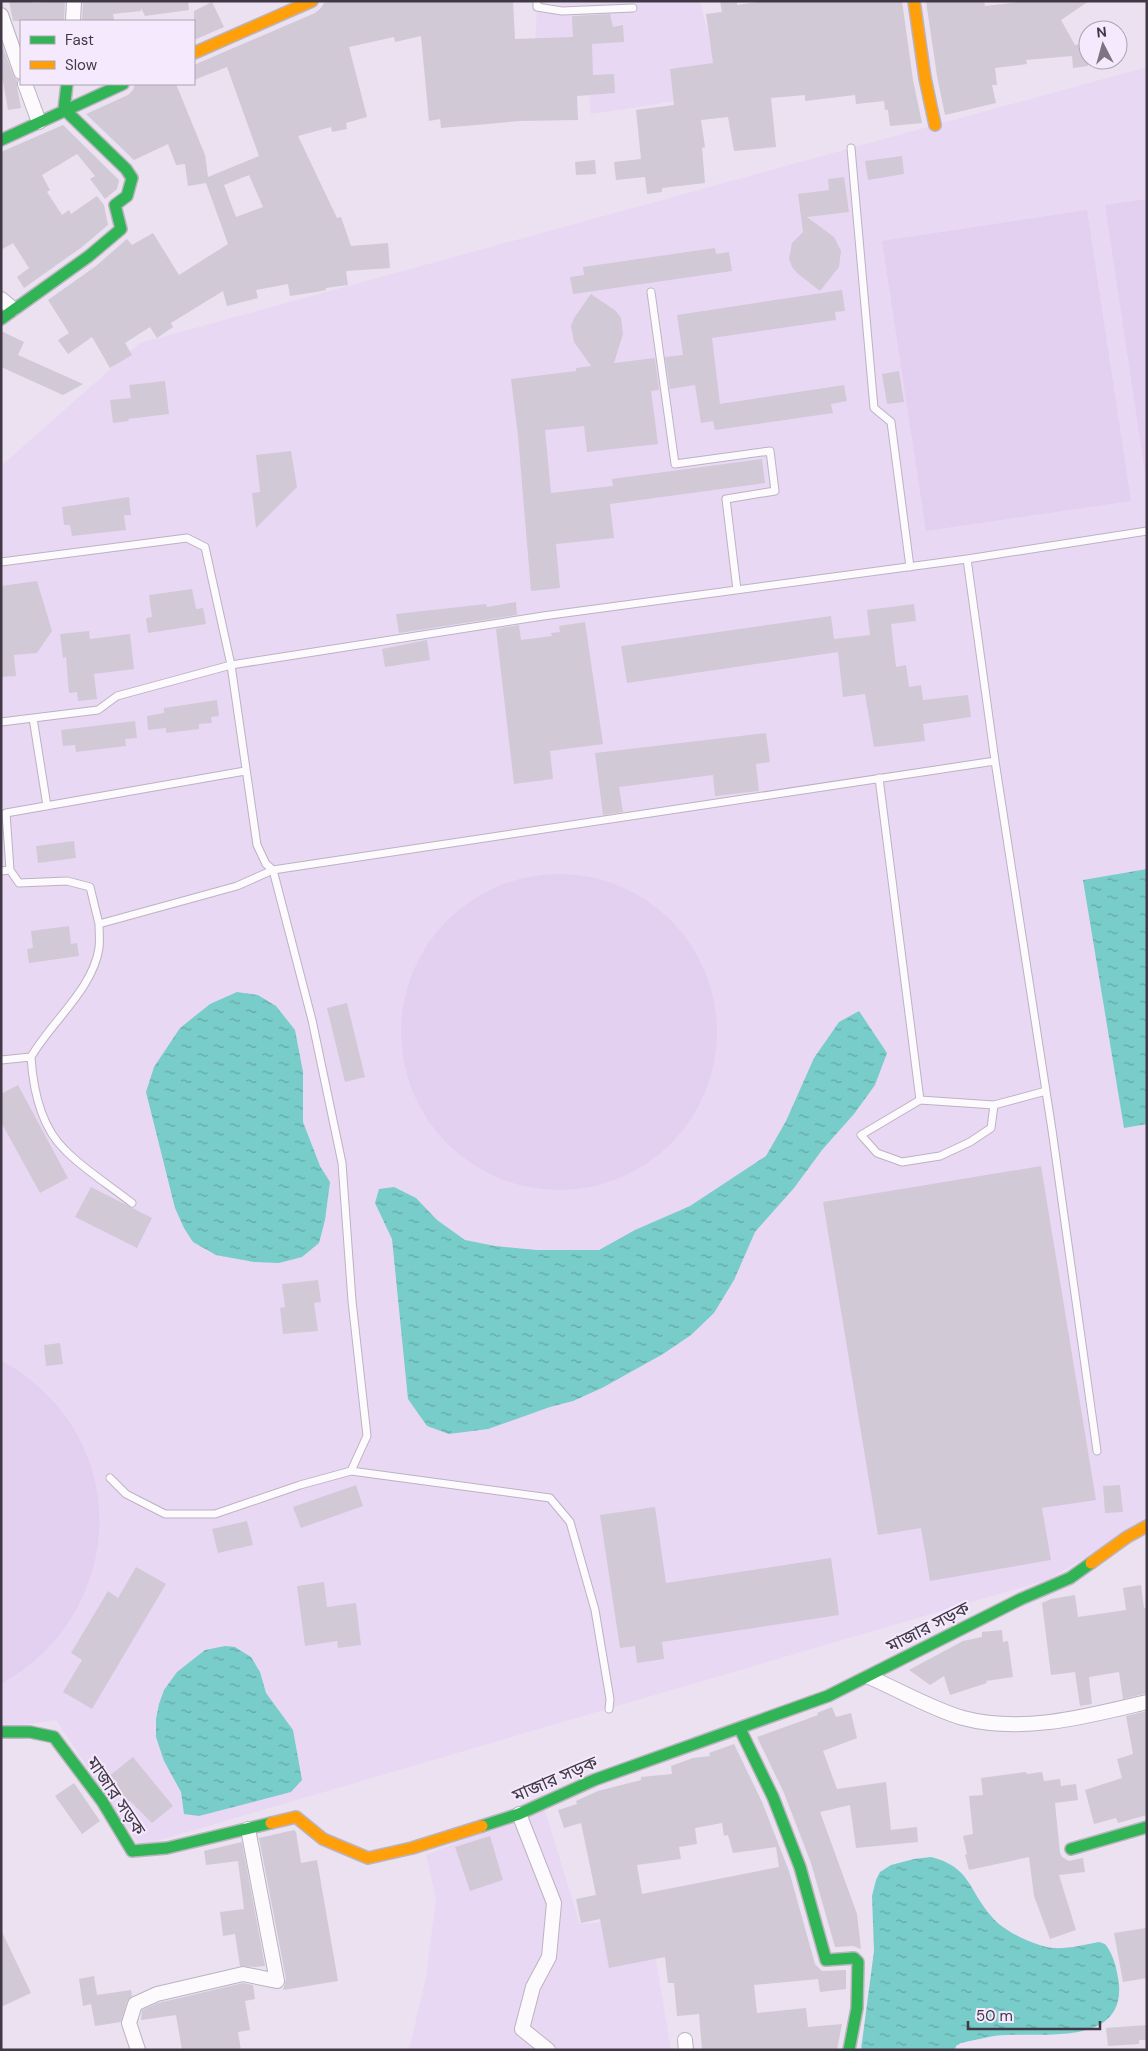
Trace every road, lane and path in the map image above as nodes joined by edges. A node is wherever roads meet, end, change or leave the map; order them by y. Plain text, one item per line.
1 (74, 1) edge
2 (312, 1) edge
3 (536, 1) edge
4 (914, 1) edge
5 (633, 8) dead end
6 (1, 15) edge
7 (73, 20) edge
8 (195, 53) edge
9 (20, 69) edge
10 (25, 85) edge
11 (67, 85) edge
12 (121, 85) edge
13 (64, 109) junction
14 (38, 122) junction
15 (935, 125) dead end
16 (1, 140) edge
17 (851, 148) dead end
18 (651, 292) dead end
19 (1, 299) edge
20 (13, 309) junction
21 (1, 319) edge
22 (1147, 531) edge
23 (967, 559) junction
24 (1, 562) edge
25 (910, 567) junction
26 (738, 590) junction
27 (231, 665) junction
28 (33, 718) junction
29 (1, 722) edge
30 (995, 761) junction
31 (245, 771) junction
32 (879, 778) junction
33 (48, 806) junction
34 (10, 870) junction
35 (273, 870) junction
36 (1, 871) edge
37 (99, 924) junction
38 (31, 1057) junction
39 (1, 1060) edge
40 (1046, 1091) junction
41 (920, 1100) junction
42 (994, 1105) junction
43 (132, 1203) dead end
44 (1097, 1452) dead end
45 (351, 1471) junction
46 (110, 1478) dead end
47 (1147, 1526) edge
48 (869, 1677) junction
49 (1147, 1702) edge
50 (609, 1709) dead end
51 (740, 1729) junction
52 (1, 1732) edge
53 (519, 1814) junction
54 (1147, 1828) edge
55 (248, 1829) junction
56 (1071, 1849) dead end
57 (138, 2050) edge
58 (548, 2050) edge
59 (849, 2050) edge

1 - 7 street
2 - 8 street
3 - 5 lane
4 - 15 street
6 - 9 street
10 - 14 street
11 - 13 street
12 - 13 street
13 - 14 street
13 - 20 street
14 - 16 street
17 - 25 lane
18 - 26 lane
19 - 20 street
20 - 21 street
22 - 23 lane
23 - 25 lane
23 - 30 lane
24 - 27 lane
25 - 26 lane
26 - 27 lane
27 - 28 lane
27 - 31 lane
28 - 29 lane
28 - 33 lane
30 - 32 lane
30 - 40 lane
31 - 33 lane
31 - 35 lane
32 - 35 lane
32 - 41 lane
33 - 34 lane
34 - 36 lane
34 - 37 lane
35 - 37 lane
35 - 45 lane
37 - 38 lane
38 - 39 lane
38 - 43 lane
40 - 42 lane
40 - 44 lane
41 - 42 lane
41 - 42 lane
45 - 46 lane
45 - 50 lane
47 - 48 street, মাজার সড়ক
48 - 49 street
48 - 51 street, মাজার সড়ক
51 - 53 street, মাজার সড়ক
51 - 59 street
52 - 55 street, মাজার সড়ক
53 - 55 street, মাজার সড়ক
53 - 58 street
54 - 56 street
55 - 57 street

